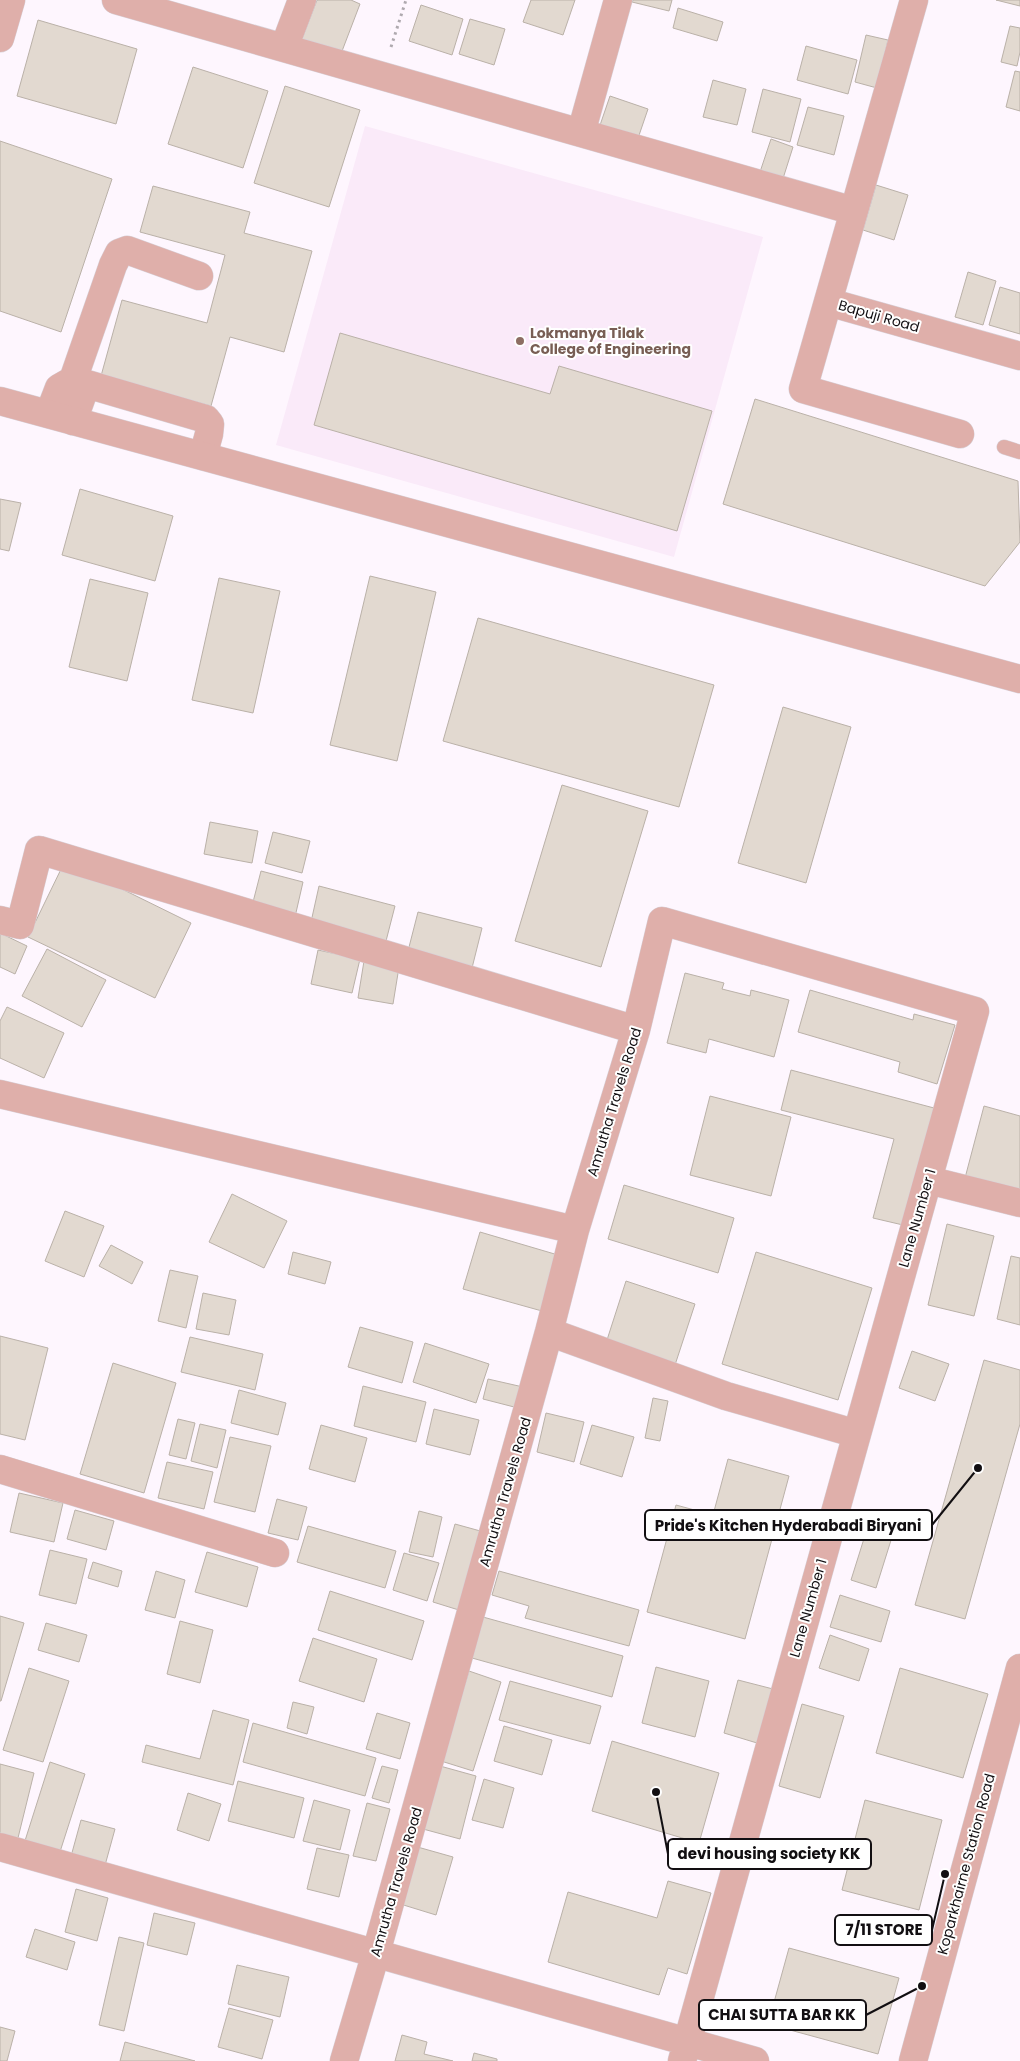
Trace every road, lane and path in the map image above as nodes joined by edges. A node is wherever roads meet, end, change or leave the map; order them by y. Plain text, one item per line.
1 (10, 0) edge
2 (116, 0) edge
3 (302, 0) edge
4 (406, 0) edge
5 (618, 0) edge
6 (914, 0) edge
7 (0, 38) edge
8 (284, 48) junction
9 (382, 76) junction
10 (581, 133) junction
11 (854, 211) junction
12 (200, 276) dead end
13 (828, 302) junction
14 (1020, 356) edge
15 (73, 380) junction
16 (0, 401) edge
17 (61, 418) junction
18 (960, 434) dead end
19 (1004, 447) dead end
20 (1020, 452) edge
21 (203, 456) junction
22 (1020, 679) edge
23 (0, 920) edge
24 (975, 1011) joint
25 (636, 1030) junction
26 (0, 1094) edge
27 (928, 1180) junction
28 (1020, 1203) edge
29 (575, 1230) junction
30 (549, 1332) junction
31 (857, 1434) junction
32 (0, 1469) edge
33 (275, 1553) dead end
34 (1020, 1669) edge
35 (0, 1847) edge
36 (376, 1953) junction
37 (685, 2051) edge
38 (344, 2061) edge
39 (755, 2061) edge
40 (913, 2061) edge

1 - 7 street
2 - 8 street
3 - 8 street
4 - 9 path
5 - 10 street
6 - 11 street, Bapuji Road
8 - 9 street
9 - 10 street
10 - 11 street
11 - 13 street, Bapuji Road
12 - 15 street
13 - 14 street, Bapuji Road
13 - 18 street
15 - 17 street
15 - 21 street
16 - 17 street
17 - 21 street
19 - 20 lane
21 - 22 street
23 - 25 street
24 - 25 street, Amrutha Travels Road
24 - 27 street, Lane Number 1
25 - 29 street, Amrutha Travels Road
26 - 29 street
27 - 28 street
27 - 31 street, Lane Number 1
29 - 30 street, Amrutha Travels Road
30 - 31 street
30 - 36 street, Amrutha Travels Road
31 - 37 street, Lane Number 1
32 - 33 street
34 - 40 street, Koparkhairne Station Road
35 - 36 street
36 - 37 street
36 - 38 street, Amrutha Travels Road
37 - 39 street

